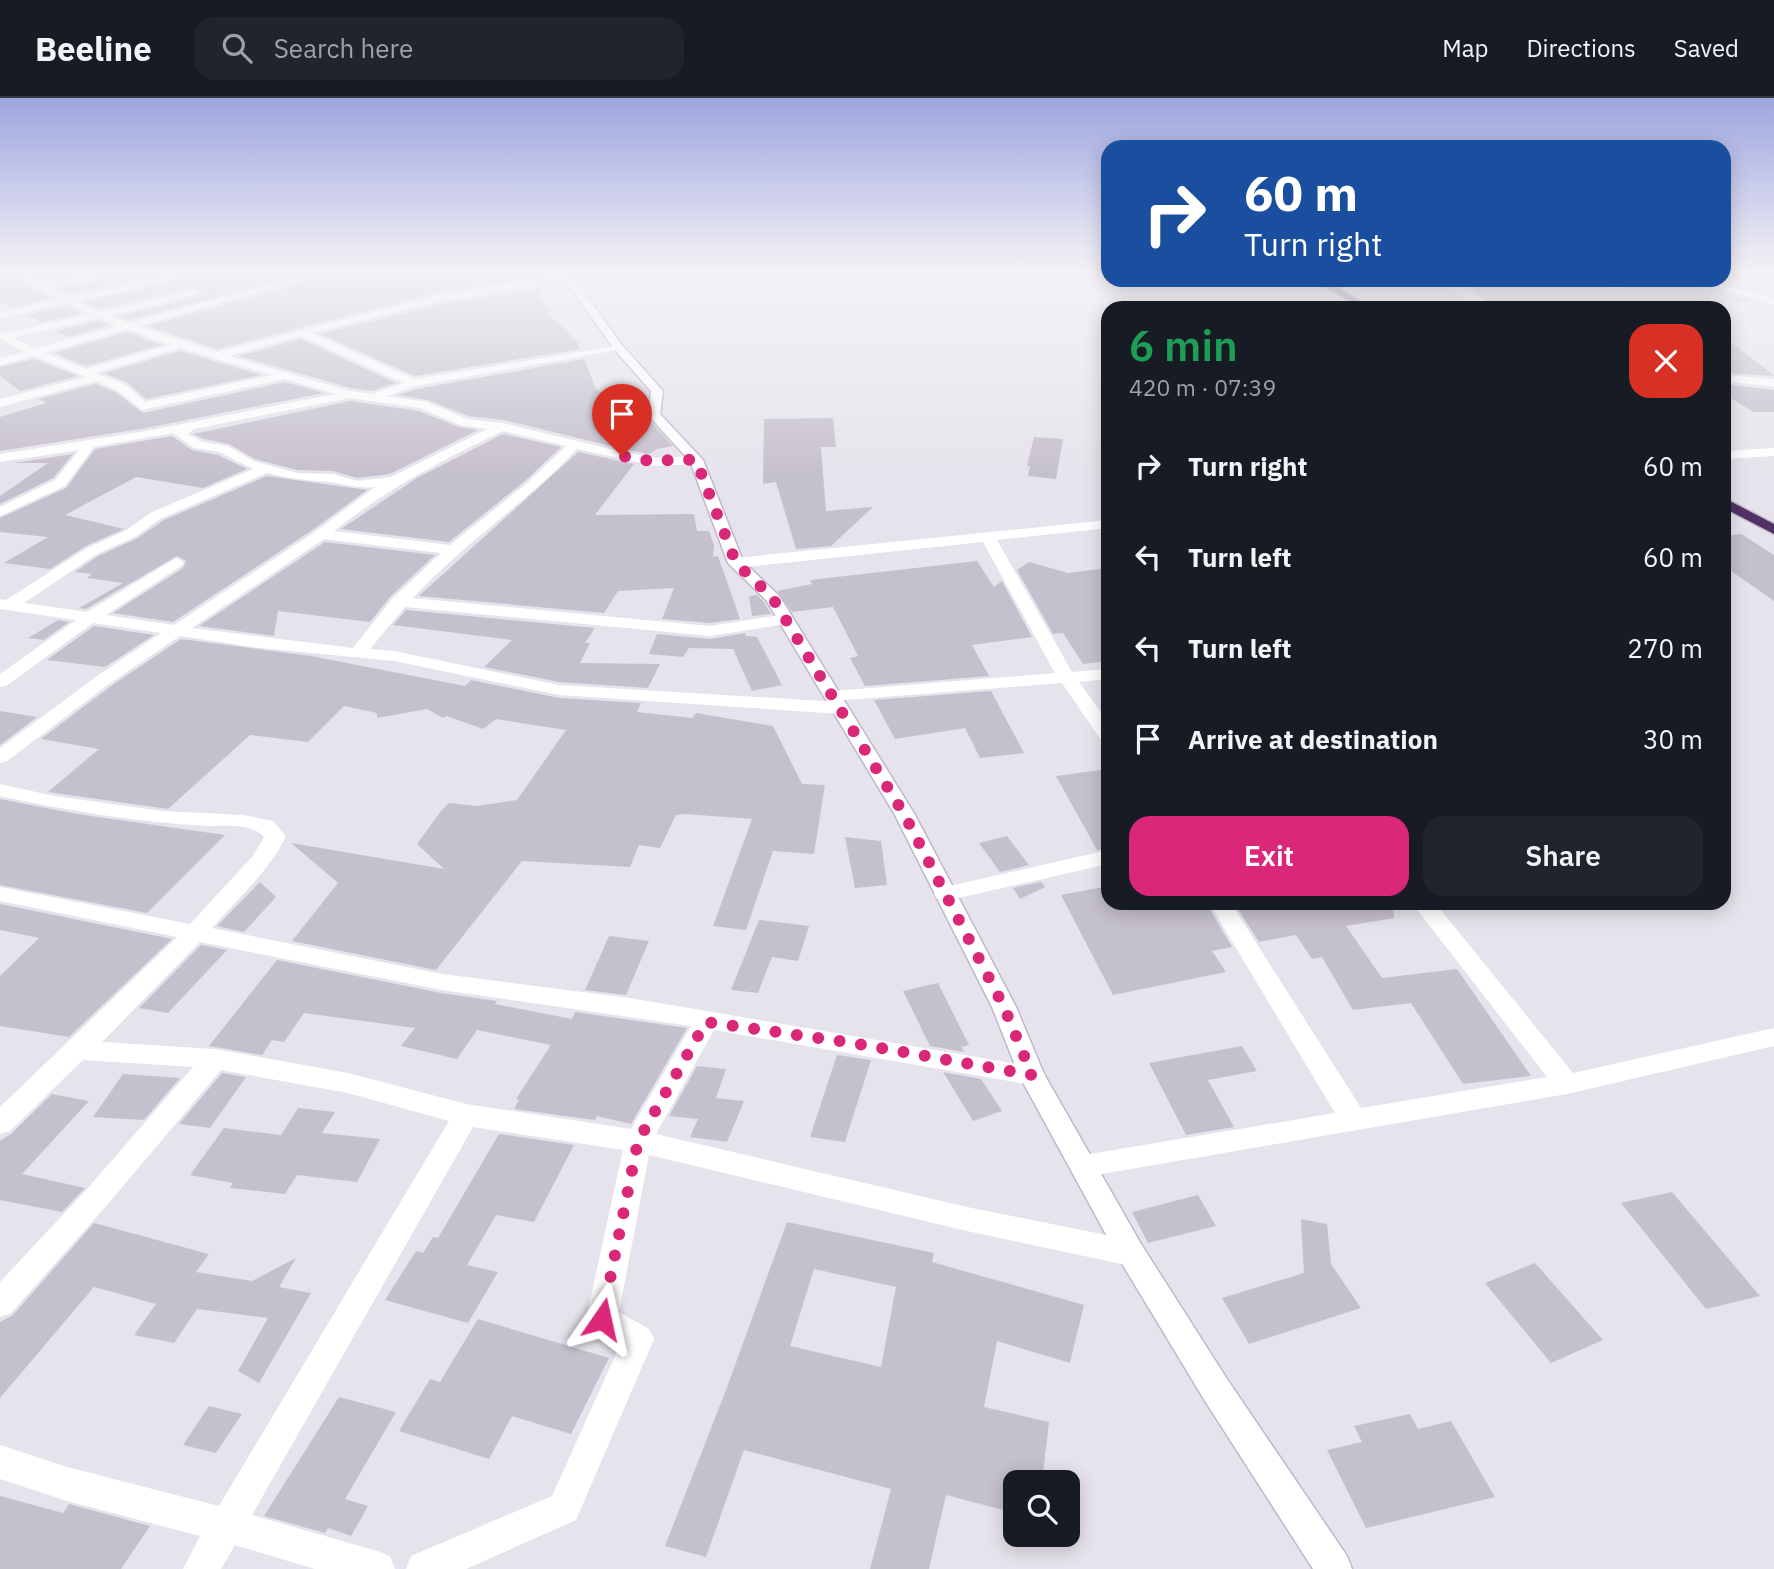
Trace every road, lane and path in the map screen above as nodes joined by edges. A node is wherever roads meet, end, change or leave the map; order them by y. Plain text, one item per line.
1 (7, 339) edge
2 (80, 339) edge
3 (164, 339) edge
4 (280, 339) edge
5 (318, 339) edge
6 (612, 339) edge
7 (180, 345) junction
8 (618, 347) junction
9 (33, 352) junction
10 (218, 356) junction
11 (0, 362) edge
12 (288, 375) junction
13 (90, 376) junction
14 (1731, 379) edge
15 (414, 383) junction
16 (1774, 383) edge
17 (349, 394) junction
18 (369, 398) junction
19 (0, 403) edge
20 (190, 427) junction
21 (503, 427) junction
22 (574, 445) junction
23 (88, 446) junction
24 (1774, 452) edge
25 (1731, 455) edge
26 (0, 458) edge
27 (696, 460) junction
28 (267, 468) junction
29 (395, 480) junction
30 (1731, 506) edge
31 (0, 512) edge
32 (1101, 525) edge
33 (1774, 530) edge
34 (321, 534) junction
35 (988, 538) junction
36 (454, 550) junction
37 (176, 563) dead end
38 (736, 563) junction
39 (398, 602) junction
40 (4, 604) edge
41 (91, 617) junction
42 (786, 619) junction
43 (178, 631) junction
44 (357, 654) junction
45 (1101, 675) edge
46 (4, 676) edge
47 (1067, 678) junction
48 (836, 702) junction
49 (1101, 726) edge
50 (0, 757) edge
51 (0, 790) edge
52 (1101, 859) edge
53 (0, 894) edge
54 (945, 894) junction
55 (1224, 910) edge
56 (1429, 910) edge
57 (195, 934) junction
58 (706, 1022) junction
59 (1774, 1037) edge
60 (78, 1050) junction
61 (215, 1059) junction
62 (1032, 1075) junction
63 (1567, 1084) junction
64 (466, 1115) junction
65 (1355, 1122) junction
66 (0, 1123) edge
67 (638, 1141) junction
68 (1084, 1166) junction
69 (1131, 1253) junction
70 (0, 1303) edge
71 (0, 1462) edge
72 (225, 1525) junction
73 (201, 1569) edge
74 (377, 1569) edge
75 (424, 1569) edge
76 (1334, 1569) edge

1 - 9 street
2 - 9 street
3 - 7 street
4 - 10 street
5 - 15 street
6 - 8 street
7 - 10 street
7 - 13 street
8 - 15 street
8 - 27 street
9 - 11 street
9 - 13 street
10 - 12 street
12 - 13 street
12 - 17 street
13 - 19 street
14 - 16 street
15 - 18 street
17 - 18 street
17 - 20 street
18 - 21 street
20 - 23 street
20 - 28 street
21 - 22 street
21 - 29 street
22 - 27 street
22 - 36 street
23 - 26 street
23 - 31 street
24 - 25 street
27 - 38 street
28 - 29 street
28 - 40 street
29 - 34 street
30 - 33 highway
32 - 35 street
34 - 36 street
34 - 43 street
35 - 38 street
35 - 47 street
36 - 39 street
37 - 41 street
38 - 42 street
39 - 42 street
39 - 44 street
40 - 41 street
41 - 43 street
41 - 46 street
42 - 48 street
43 - 44 street
43 - 50 street
44 - 48 street
45 - 47 street
47 - 48 street
47 - 49 street
48 - 54 street
51 - 57 street
52 - 54 street
53 - 57 street
54 - 62 street
55 - 65 street
56 - 63 street
57 - 58 street
57 - 60 street
58 - 62 street
58 - 67 street
59 - 63 street
60 - 61 street
60 - 66 street
61 - 64 street
61 - 70 street
62 - 68 street
63 - 65 street
64 - 67 street
64 - 72 street
65 - 68 street
67 - 69 street
67 - 75 street
68 - 69 street
69 - 76 street
71 - 72 street
72 - 73 street
72 - 74 street

